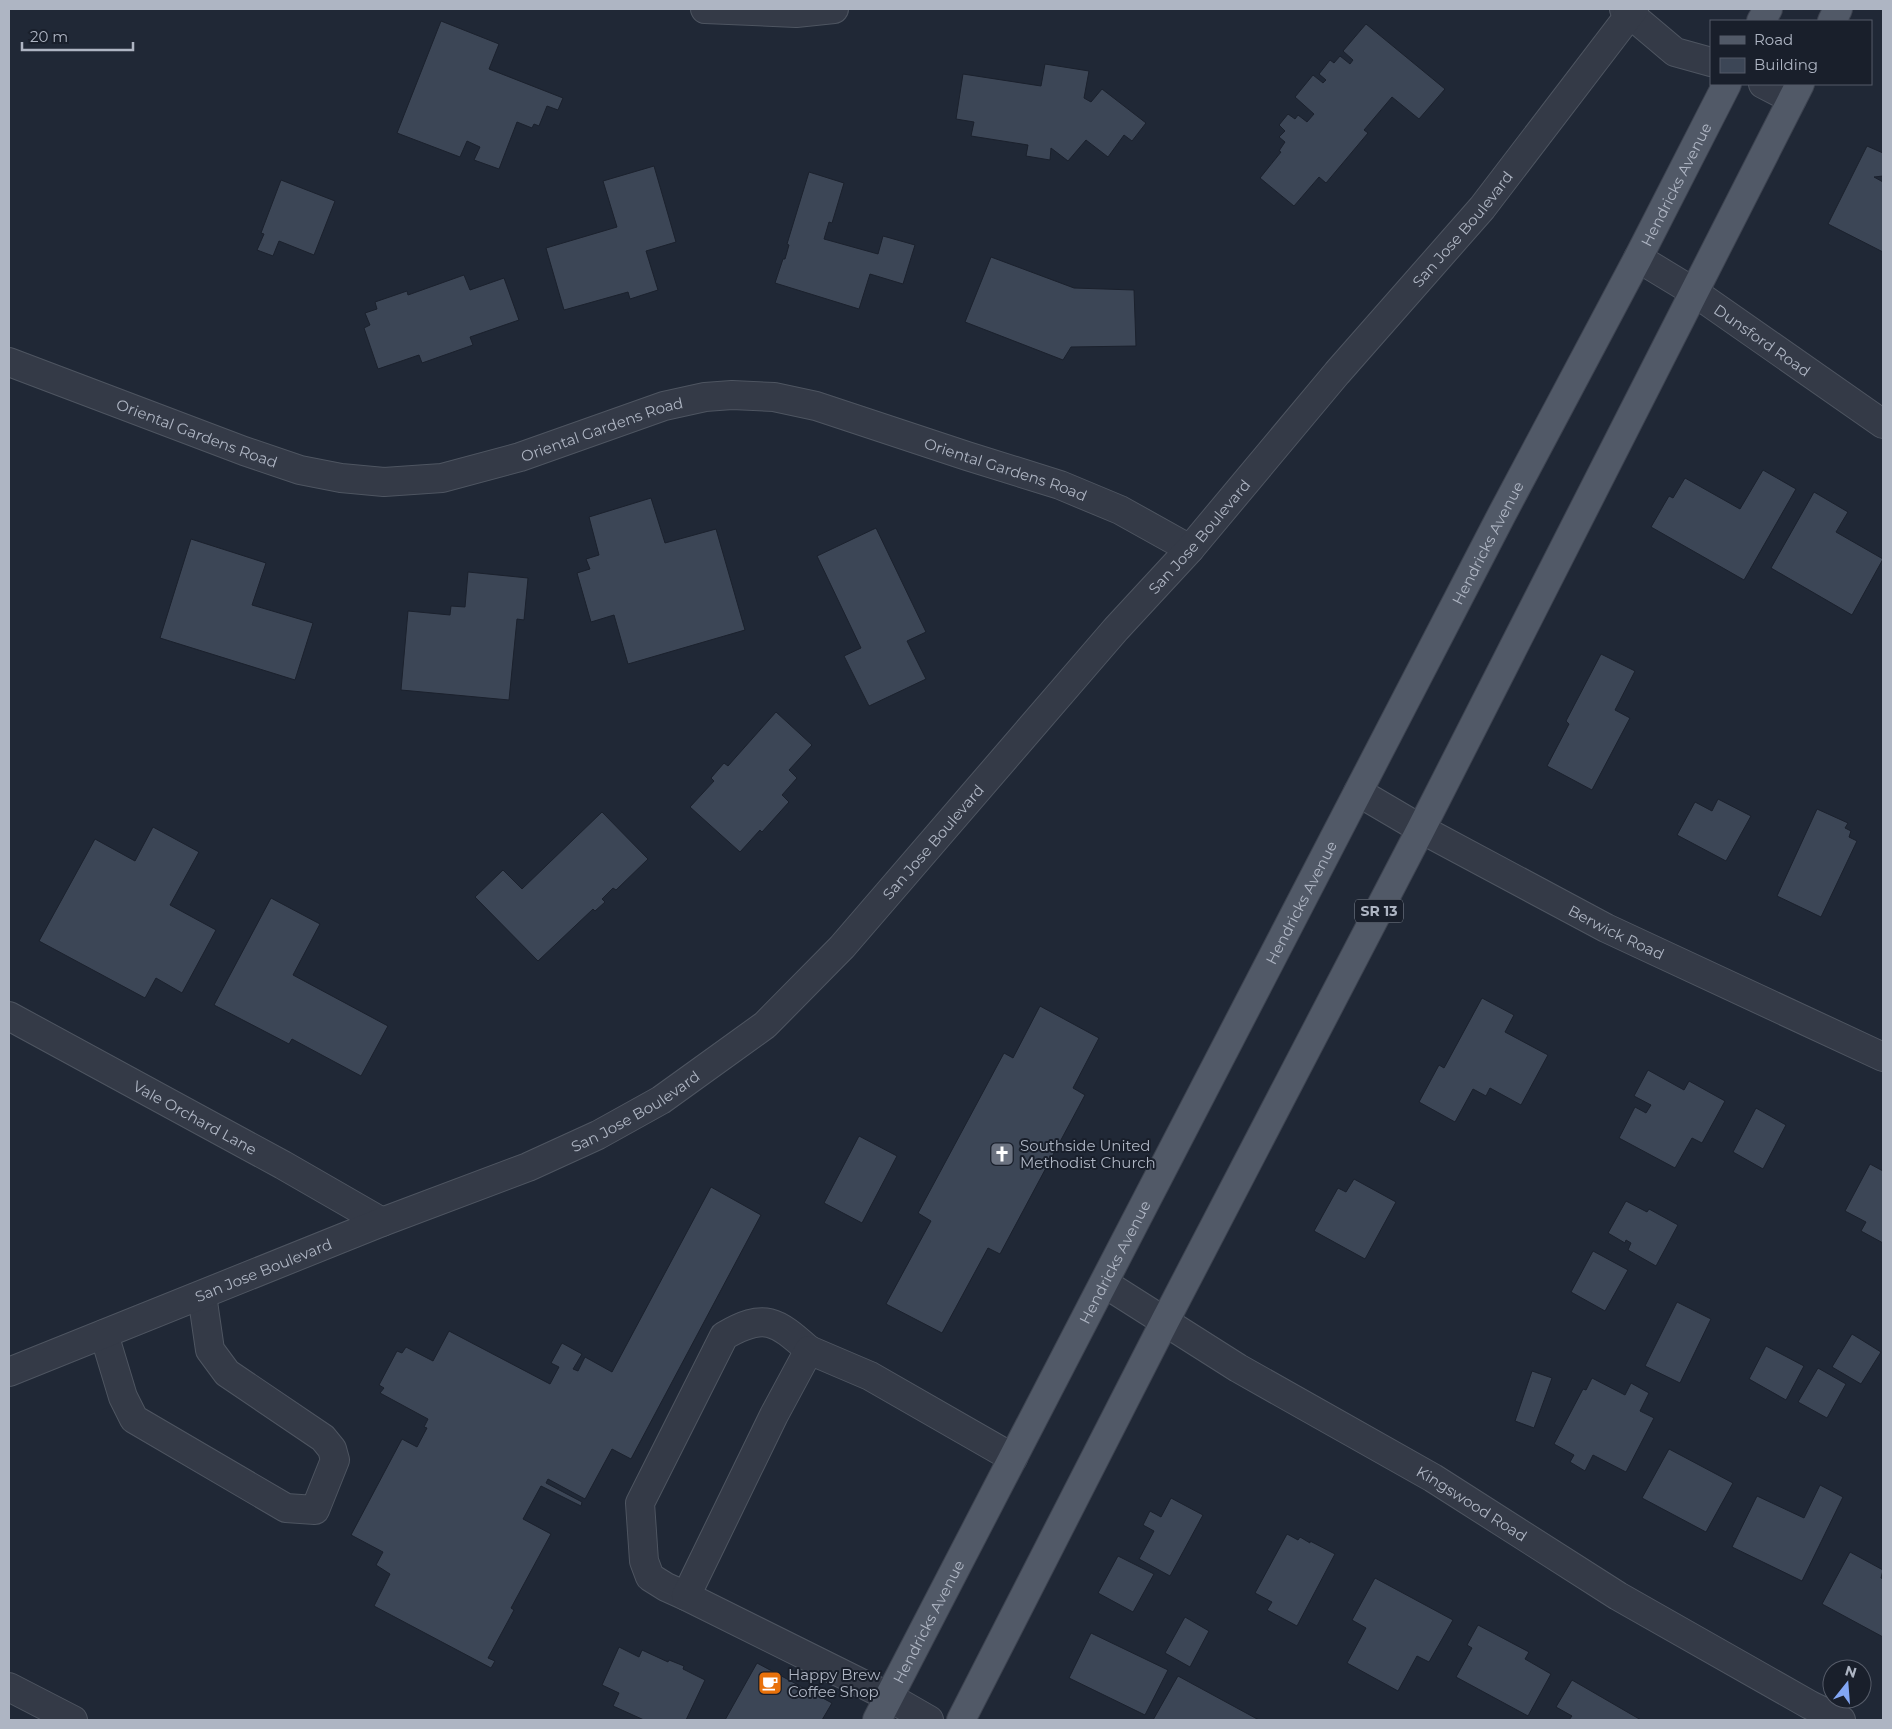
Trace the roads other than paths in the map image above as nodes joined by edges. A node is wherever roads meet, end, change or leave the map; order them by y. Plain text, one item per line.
1 (705, 9) edge
2 (834, 9) edge
3 (1768, 9) edge
4 (1629, 10) edge
5 (1762, 20) edge
6 (1710, 62) edge
7 (1726, 85) edge
8 (1767, 85) edge
9 (1796, 92) edge
10 (1638, 258) junction
11 (1694, 292) junction
12 (9, 362) edge
13 (1883, 424) edge
14 (1190, 549) junction
15 (1358, 792) junction
16 (1422, 829) junction
17 (9, 1016) edge
18 (1883, 1057) edge
19 (382, 1222) junction
20 (1104, 1283) junction
21 (202, 1295) junction
22 (1166, 1321) junction
23 (104, 1334) junction
24 (809, 1350) junction
25 (9, 1372) edge
26 (1013, 1458) junction
27 (686, 1596) junction
28 (9, 1687) edge
29 (883, 1709) edge
30 (73, 1720) edge
31 (929, 1720) edge
32 (961, 1720) edge
33 (1841, 1720) edge

1 - 2 street
3 - 5 main road
4 - 6 street, San Jose Boulevard
4 - 14 street, San Jose Boulevard
7 - 10 main road, Hendricks Avenue
8 - 9 street
9 - 11 main road, SR 13
10 - 11 street, Dunsford Road
10 - 15 main road, Hendricks Avenue
11 - 13 street, Dunsford Road
11 - 16 main road, SR 13
12 - 14 street, Oriental Gardens Road
14 - 19 street, San Jose Boulevard
15 - 16 street, Berwick Road
15 - 20 main road, Hendricks Avenue
16 - 18 street, Berwick Road
16 - 22 main road, SR 13
17 - 19 street, Vale Orchard Lane
19 - 21 street, San Jose Boulevard
20 - 22 street, Kingswood Road
20 - 26 main road, Hendricks Avenue
21 - 23 street, San Jose Boulevard
21 - 23 street
22 - 32 main road, SR 13
22 - 33 street, Kingswood Road
23 - 25 street, San Jose Boulevard
24 - 26 street
24 - 27 street
24 - 27 street
26 - 29 main road, Hendricks Avenue
27 - 29 street
28 - 30 street
29 - 31 street

